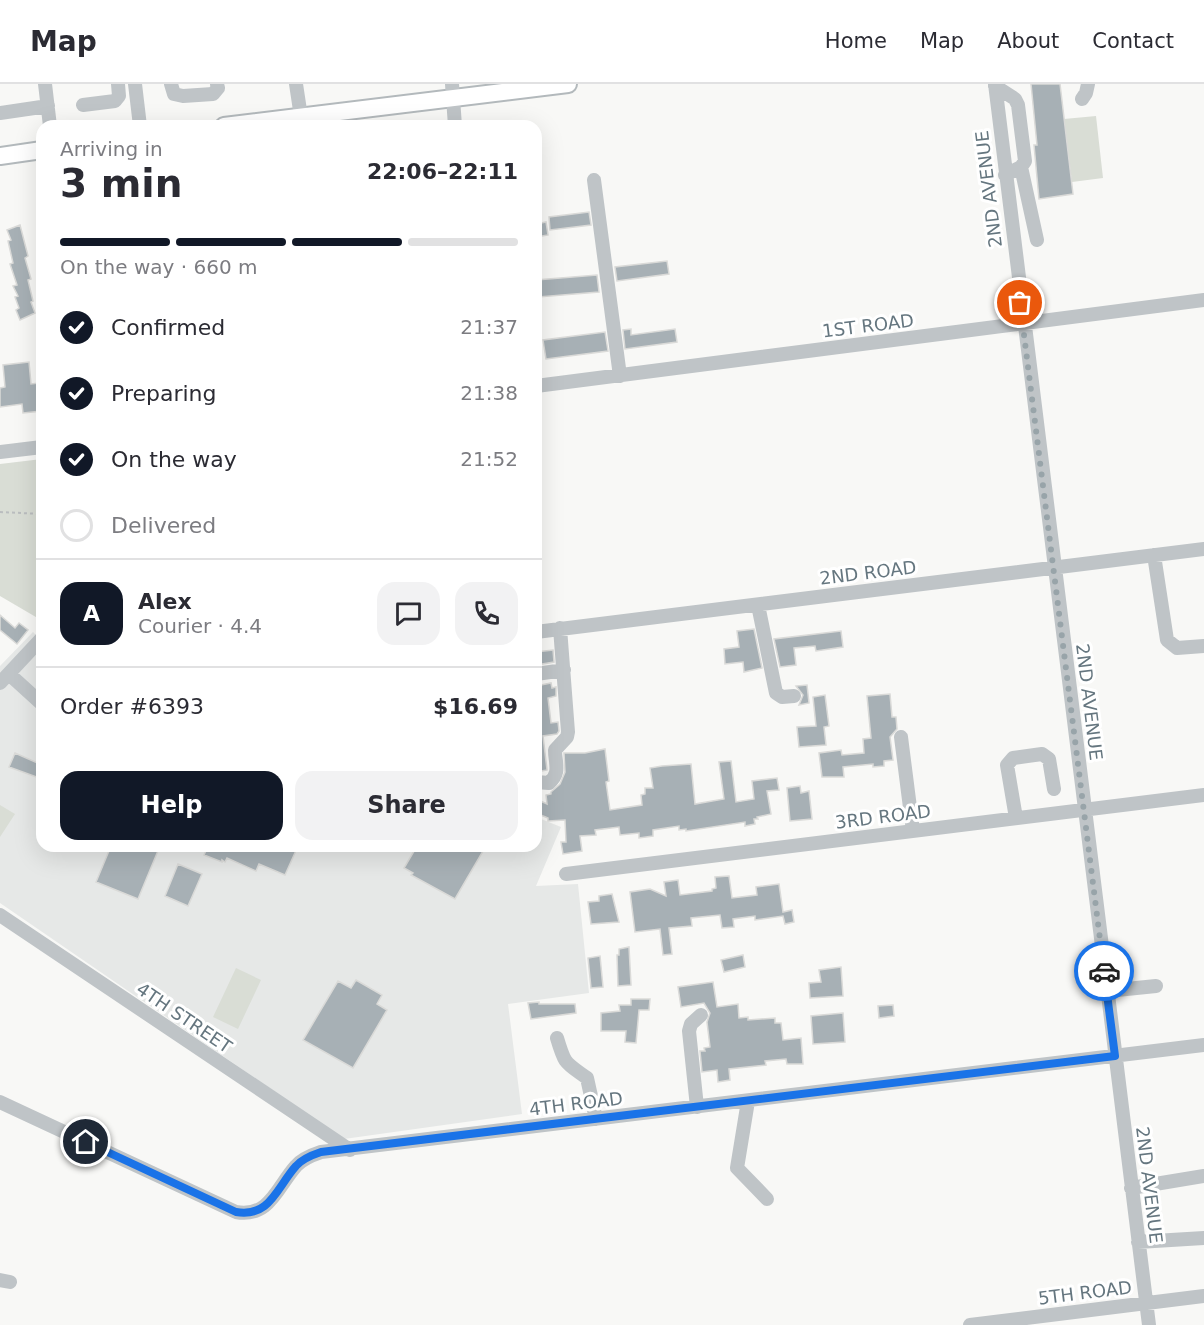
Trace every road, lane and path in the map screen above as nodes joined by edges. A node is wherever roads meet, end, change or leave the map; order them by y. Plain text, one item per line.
1 (45, 84) edge
2 (118, 84) edge
3 (135, 84) edge
4 (218, 84) edge
5 (296, 84) edge
6 (568, 84) edge
7 (1088, 84) edge
8 (995, 85) edge
9 (171, 88) edge
10 (453, 92) edge
11 (1082, 99) dead end
12 (83, 105) dead end
13 (48, 106) junction
14 (0, 113) edge
15 (301, 117) junction
16 (49, 120) edge
17 (139, 120) edge
18 (275, 120) edge
19 (455, 120) edge
20 (36, 151) edge
21 (0, 156) edge
22 (1022, 167) junction
23 (1005, 175) junction
24 (594, 180) dead end
25 (1037, 240) dead end
26 (1204, 300) edge
27 (1023, 324) junction
28 (620, 376) junction
29 (542, 385) edge
30 (36, 448) edge
31 (0, 452) edge
32 (0, 512) edge
33 (36, 514) edge
34 (1204, 549) edge
35 (1154, 555) junction
36 (1054, 568) junction
37 (758, 605) junction
38 (560, 628) junction
39 (542, 631) edge
40 (36, 644) edge
41 (1204, 646) edge
42 (564, 670) junction
43 (542, 673) edge
44 (4, 678) edge
45 (794, 696) dead end
46 (36, 700) edge
47 (901, 737) dead end
48 (542, 782) edge
49 (1054, 789) dead end
50 (1204, 795) edge
51 (1084, 810) junction
52 (1016, 818) junction
53 (914, 831) junction
54 (566, 874) dead end
55 (0, 915) edge
56 (1156, 986) dead end
57 (1107, 991) junction
58 (700, 1015) dead end
59 (557, 1038) dead end
60 (1204, 1044) edge
61 (1115, 1056) junction
62 (748, 1101) junction
63 (0, 1102) edge
64 (697, 1107) junction
65 (596, 1119) junction
66 (350, 1150) junction
67 (1204, 1176) edge
68 (1131, 1188) junction
69 (767, 1199) dead end
70 (1204, 1238) edge
71 (1138, 1242) junction
72 (1204, 1296) edge
73 (1146, 1303) junction
74 (1084, 1318) edge
75 (970, 1325) edge
76 (1149, 1325) edge

1 - 13 street
2 - 12 street
3 - 17 street
4 - 9 street
5 - 15 street
6 - 10 main road
7 - 11 street
8 - 22 street
8 - 23 street, 2ND AVENUE
10 - 15 main road
10 - 19 street
13 - 14 street
13 - 16 street
15 - 18 main road
20 - 21 main road
22 - 23 street
22 - 25 street
23 - 27 street, 2ND AVENUE
24 - 28 street
26 - 27 street, 1ST ROAD
27 - 28 street, 1ST ROAD
27 - 36 street, 2ND AVENUE
28 - 29 street, 1ST ROAD
30 - 31 street
32 - 33 path
34 - 35 street, 2ND ROAD
35 - 36 street, 2ND ROAD
35 - 41 street
36 - 37 street, 2ND ROAD
36 - 51 street, 2ND AVENUE
37 - 38 street, 2ND ROAD
37 - 45 street
38 - 39 street, 2ND ROAD
38 - 42 street
40 - 44 street
42 - 43 street
42 - 48 street
44 - 46 street
47 - 53 street
49 - 52 street
50 - 51 street, 3RD ROAD
51 - 52 street, 3RD ROAD
51 - 57 street, 2ND AVENUE
52 - 53 street, 3RD ROAD
53 - 54 street, 3RD ROAD
55 - 66 street, 4TH STREET
56 - 57 street
57 - 61 street, 2ND AVENUE
58 - 64 street
59 - 65 street
60 - 61 street, 4TH ROAD
61 - 62 street, 4TH ROAD
61 - 68 street, 2ND AVENUE
62 - 64 street, 4TH ROAD
62 - 69 street
63 - 66 street, 4TH ROAD
64 - 65 street, 4TH ROAD
65 - 66 street, 4TH ROAD
67 - 68 street
68 - 71 street, 2ND AVENUE
70 - 71 street
71 - 73 street, 2ND AVENUE
72 - 73 street, 5TH ROAD
73 - 74 street, 5TH ROAD
73 - 76 street, 2ND AVENUE
74 - 75 street, 5TH ROAD

